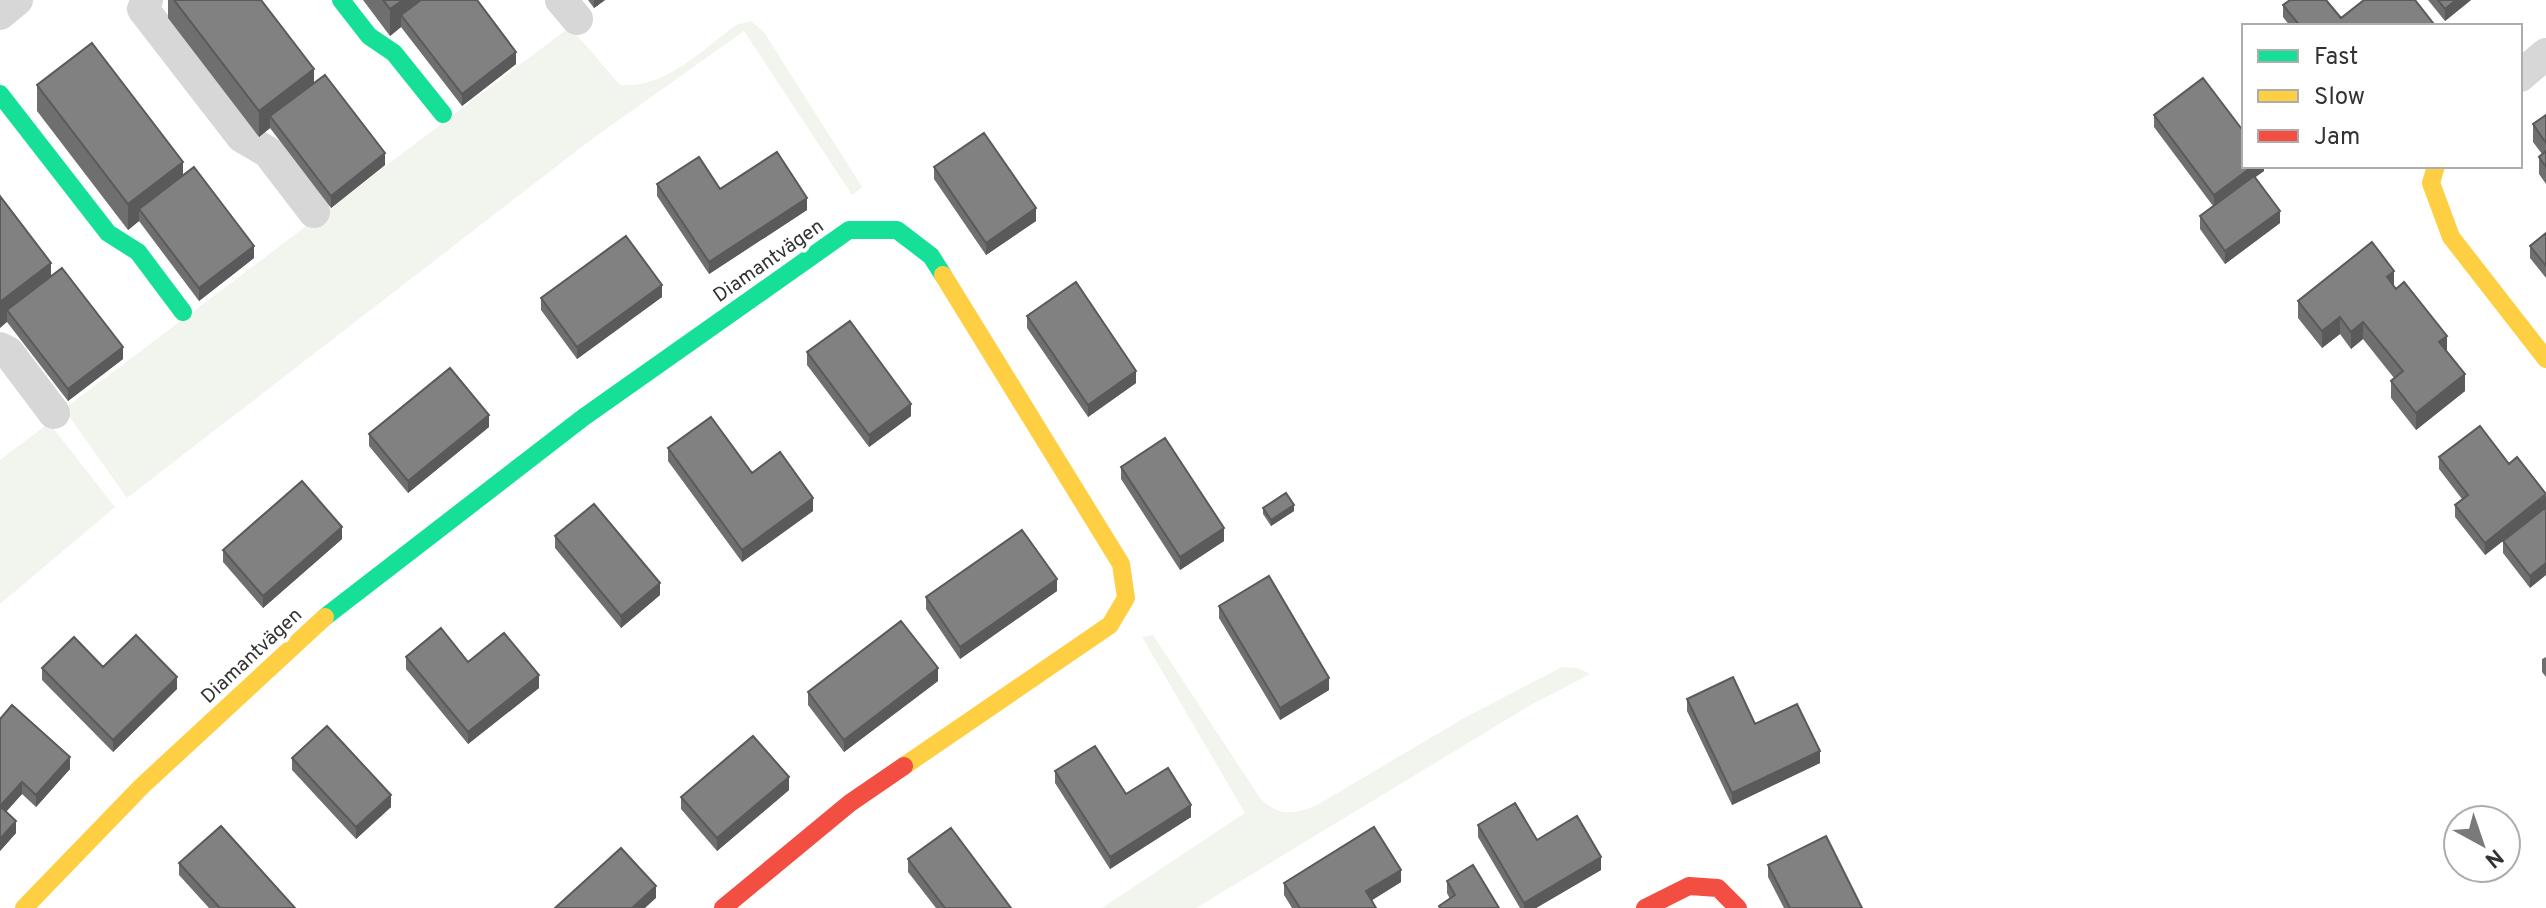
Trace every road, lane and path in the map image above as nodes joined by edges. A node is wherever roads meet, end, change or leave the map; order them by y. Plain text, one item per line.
1 (17, 0) edge
2 (147, 0) edge
3 (341, 0) edge
4 (0, 14) edge
5 (2546, 54) edge
6 (2522, 74) edge
7 (0, 94) edge
8 (443, 114) dead end
9 (2435, 168) edge
10 (314, 212) dead end
11 (183, 312) dead end
12 (0, 348) edge
13 (2546, 359) edge
14 (54, 413) dead end
15 (24, 908) edge
16 (723, 908) edge
17 (1645, 908) edge
18 (1738, 908) edge

1 - 4 street
2 - 10 street
3 - 8 street
5 - 6 street
7 - 11 street
9 - 13 street
12 - 14 street
15 - 16 street, Diamantvägen
17 - 18 street

